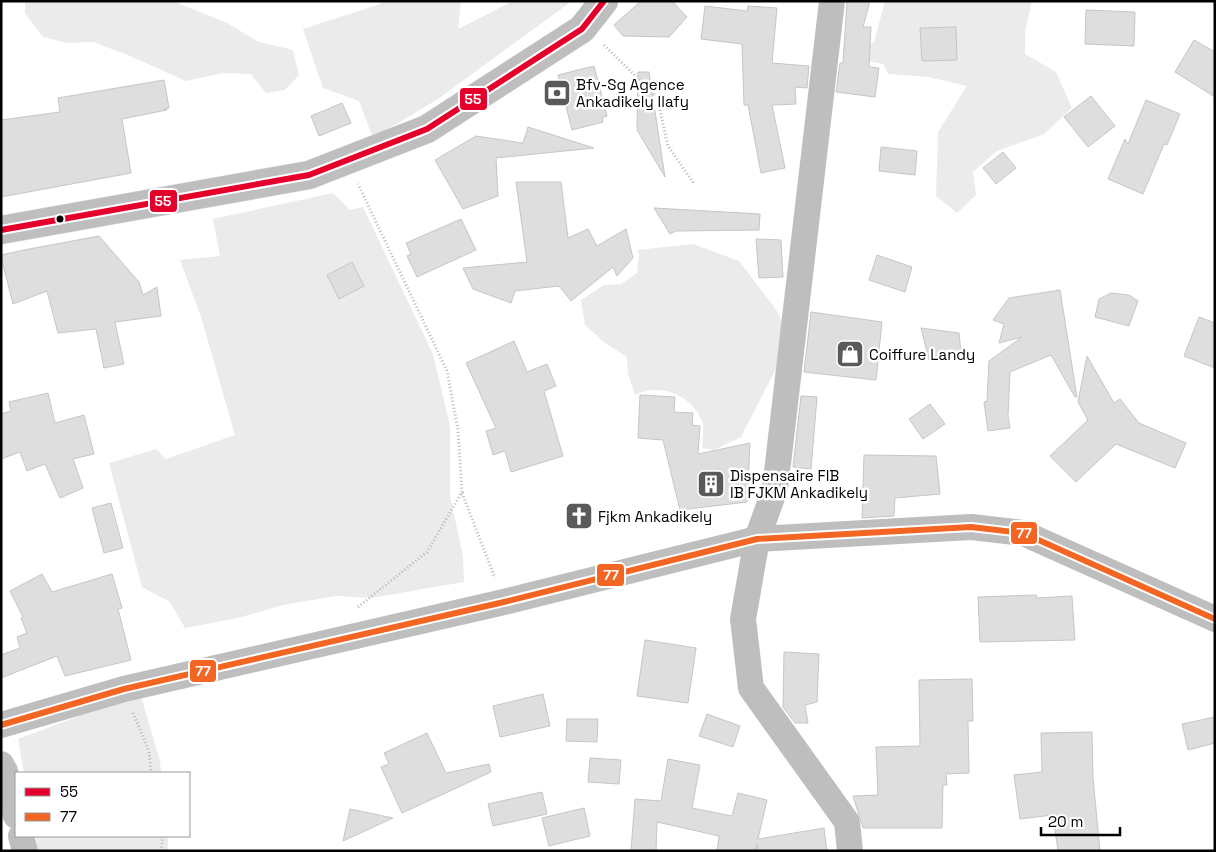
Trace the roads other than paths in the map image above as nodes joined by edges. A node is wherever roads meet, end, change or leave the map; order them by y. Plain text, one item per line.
1 (604, 1) edge
2 (832, 1) edge
3 (1, 230) edge
4 (757, 539) junction
5 (1215, 619) edge
6 (1, 725) edge
7 (1, 764) edge
8 (15, 812) edge
9 (21, 837) edge
10 (25, 851) edge
11 (850, 851) edge

1 - 3 main road
2 - 4 street
4 - 5 street
4 - 6 street
4 - 11 street
7 - 8 street
9 - 10 street

